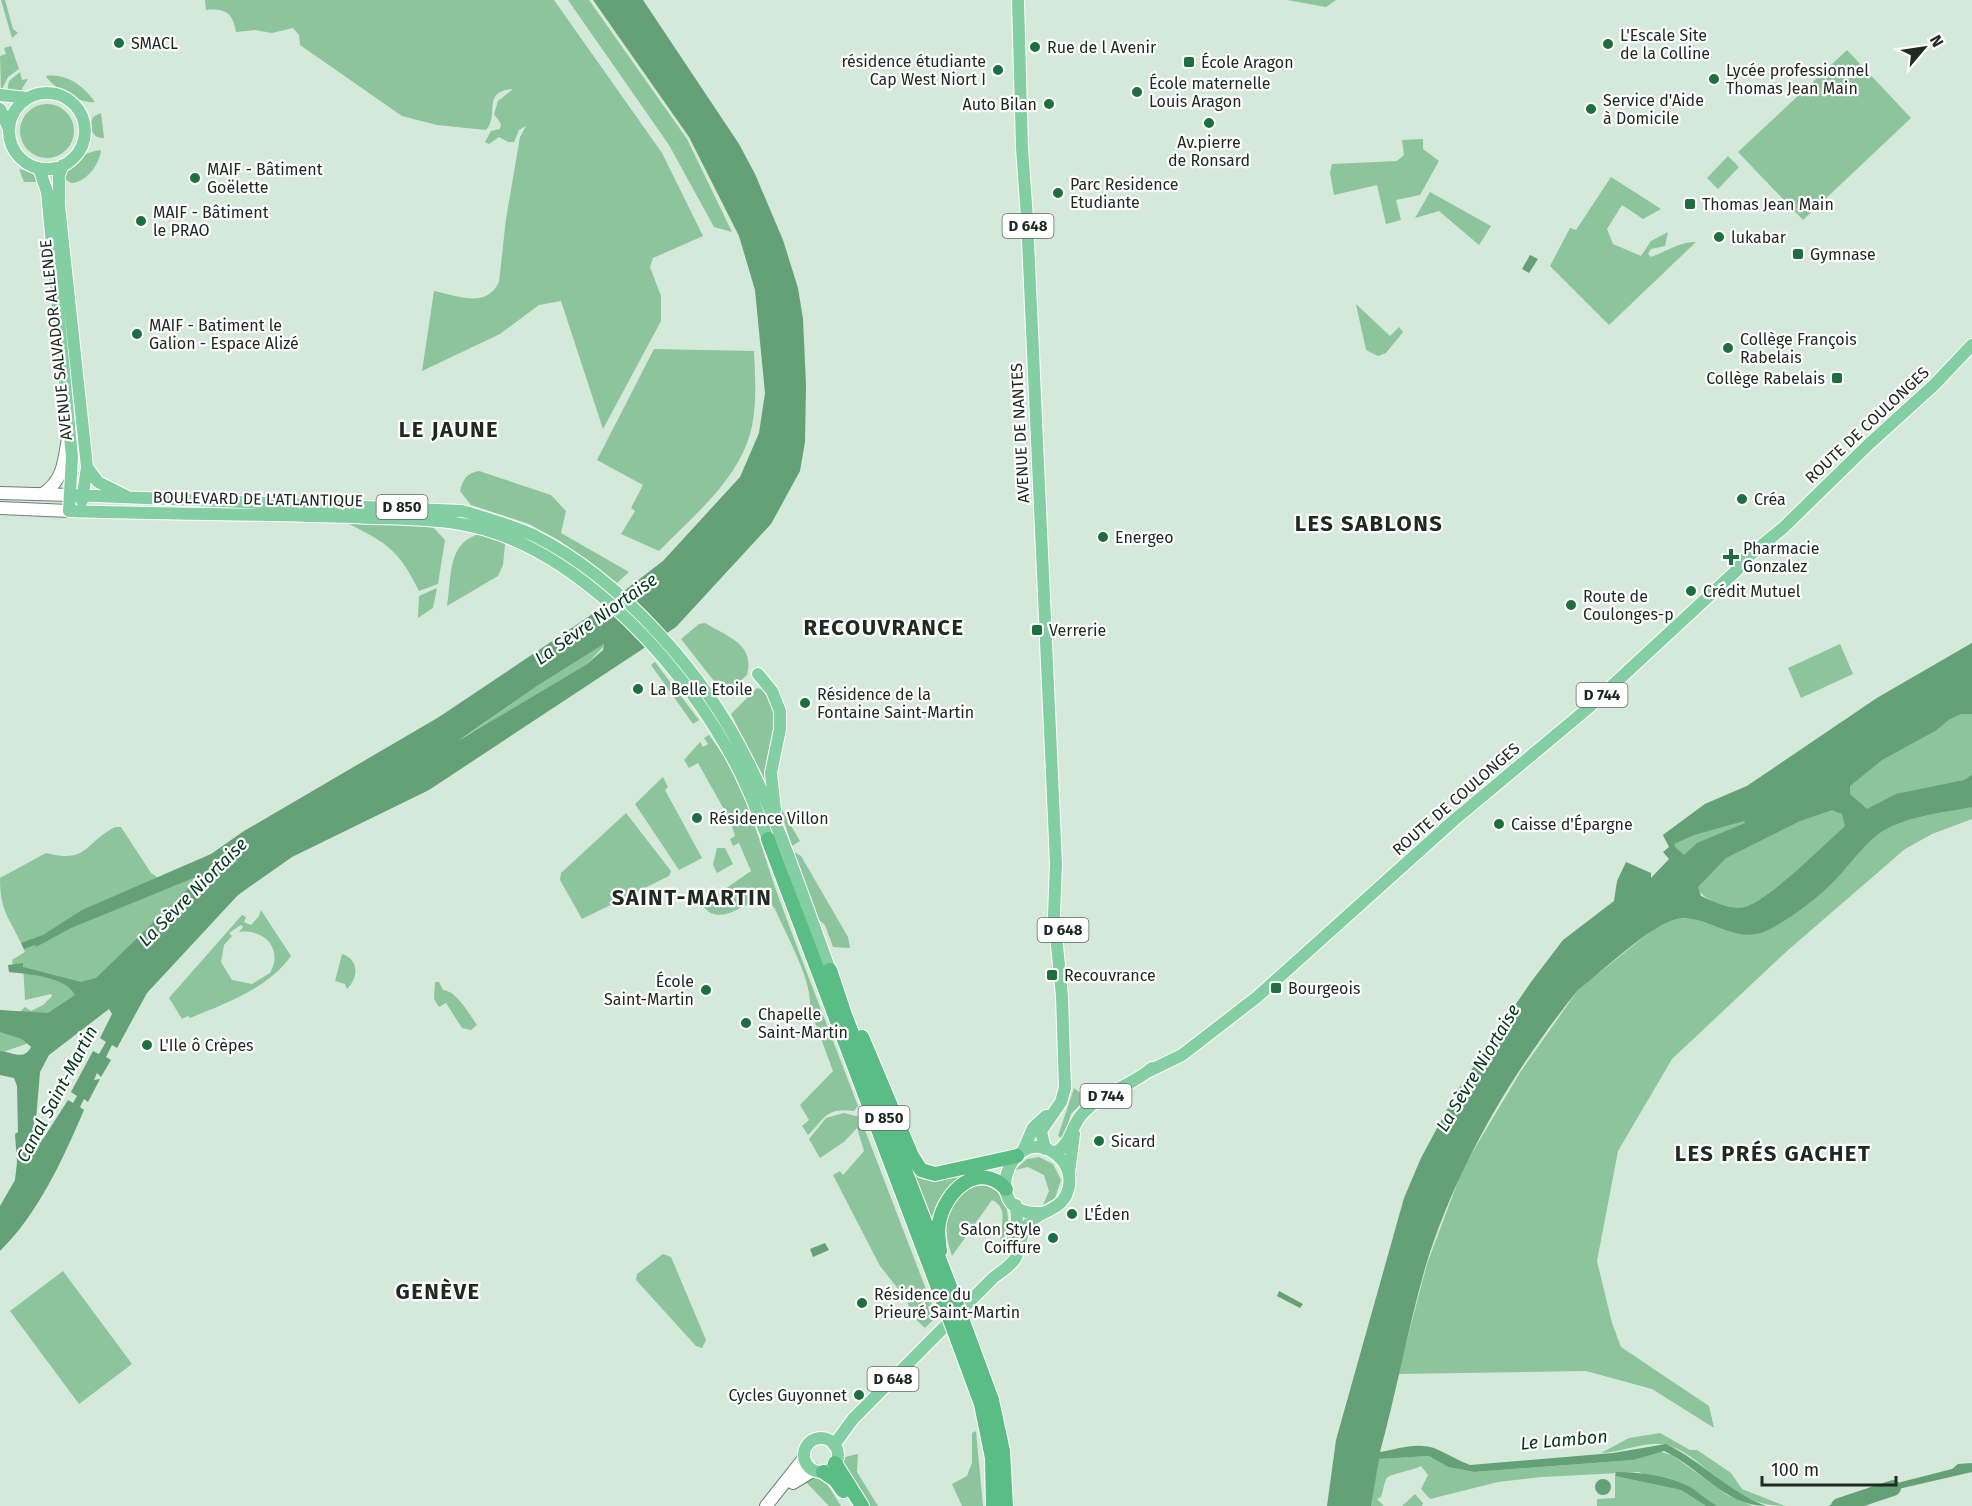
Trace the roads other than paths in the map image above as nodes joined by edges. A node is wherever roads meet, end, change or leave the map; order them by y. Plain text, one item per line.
1 (1018, 0) edge
2 (0, 95) edge
3 (28, 98) junction
4 (0, 109) edge
5 (9, 129) junction
6 (63, 165) junction
7 (39, 168) junction
8 (1972, 345) edge
9 (70, 429) junction
10 (87, 467) junction
11 (0, 493) edge
12 (43, 494) junction
13 (77, 495) junction
14 (129, 497) junction
15 (0, 508) edge
16 (75, 511) junction
17 (1783, 528) junction
18 (1737, 570) junction
19 (599, 588) junction
20 (758, 674) dead end
21 (774, 840) junction
22 (830, 970) junction
23 (1055, 1111) junction
24 (1074, 1128) junction
25 (1050, 1151) junction
26 (1020, 1154) junction
27 (1069, 1174) junction
28 (1006, 1189) junction
29 (1016, 1205) junction
30 (1041, 1213) junction
31 (942, 1265) junction
32 (993, 1278) junction
33 (948, 1299) junction
34 (986, 1402) junction
35 (829, 1442) junction
36 (804, 1458) junction
37 (836, 1463) junction
38 (992, 1464) junction
39 (819, 1471) junction
40 (769, 1502) edge
41 (854, 1506) edge
42 (862, 1506) edge
43 (987, 1506) edge
44 (993, 1506) edge
45 (1006, 1506) edge

1 - 23 main road, AVENUE DE NANTES / D 648
2 - 3 main road
3 - 5 main road
3 - 6 main road
4 - 5 main road
5 - 7 main road
6 - 7 main road
6 - 10 main road, AVENUE SALVADOR ALLENDE
7 - 9 main road, AVENUE SALVADOR ALLENDE
8 - 17 main road, ROUTE DE COULONGES / D 744
9 - 12 main road
9 - 13 main road, AVENUE SALVADOR ALLENDE
10 - 13 main road, AVENUE SALVADOR ALLENDE
10 - 14 main road, BOULEVARD DE L'ATLANTIQUE
11 - 12 main road, BOULEVARD DE L'ATLANTIQUE
12 - 13 main road, BOULEVARD DE L'ATLANTIQUE
13 - 14 main road, BOULEVARD DE L'ATLANTIQUE / D 850
13 - 16 main road, AVENUE SALVADOR ALLENDE
14 - 19 main road, BOULEVARD DE L'ATLANTIQUE / D 850
15 - 16 main road, BOULEVARD DE L'ATLANTIQUE
16 - 19 main road, BOULEVARD DE L'ATLANTIQUE / D 850
17 - 18 main road, ROUTE DE COULONGES / D 744
17 - 18 main road, ROUTE DE COULONGES / D 744
18 - 24 main road, ROUTE DE COULONGES / D 744
19 - 21 main road, BOULEVARD DE L'ATLANTIQUE / D 850
20 - 21 main road
21 - 22 main road, BOULEVARD DE L'ATLANTIQUE / D 850
21 - 33 highway, BOULEVARD DE L'ATLANTIQUE / D 850
22 - 26 highway
22 - 31 highway, BOULEVARD DE L'ATLANTIQUE / D 850
23 - 25 main road, AVENUE DE NANTES / D 648
23 - 26 main road
24 - 25 main road, ROUTE DE COULONGES / D 744
24 - 27 main road, D 744
25 - 26 main road
25 - 27 main road
26 - 28 main road
27 - 30 main road
28 - 29 main road
28 - 31 highway
29 - 30 main road
29 - 32 main road, D 648
30 - 32 main road, D 648
31 - 33 highway, BOULEVARD DE L'ATLANTIQUE
32 - 35 main road, D 648
33 - 34 highway, BOULEVARD DE L'ATLANTIQUE, bridge
34 - 38 highway
34 - 45 highway, BOULEVARD DE L'ATLANTIQUE
35 - 36 main road
35 - 37 main road
36 - 39 main road
36 - 40 main road
37 - 39 main road
37 - 42 highway
38 - 43 highway
38 - 44 highway
39 - 40 main road
39 - 41 highway

